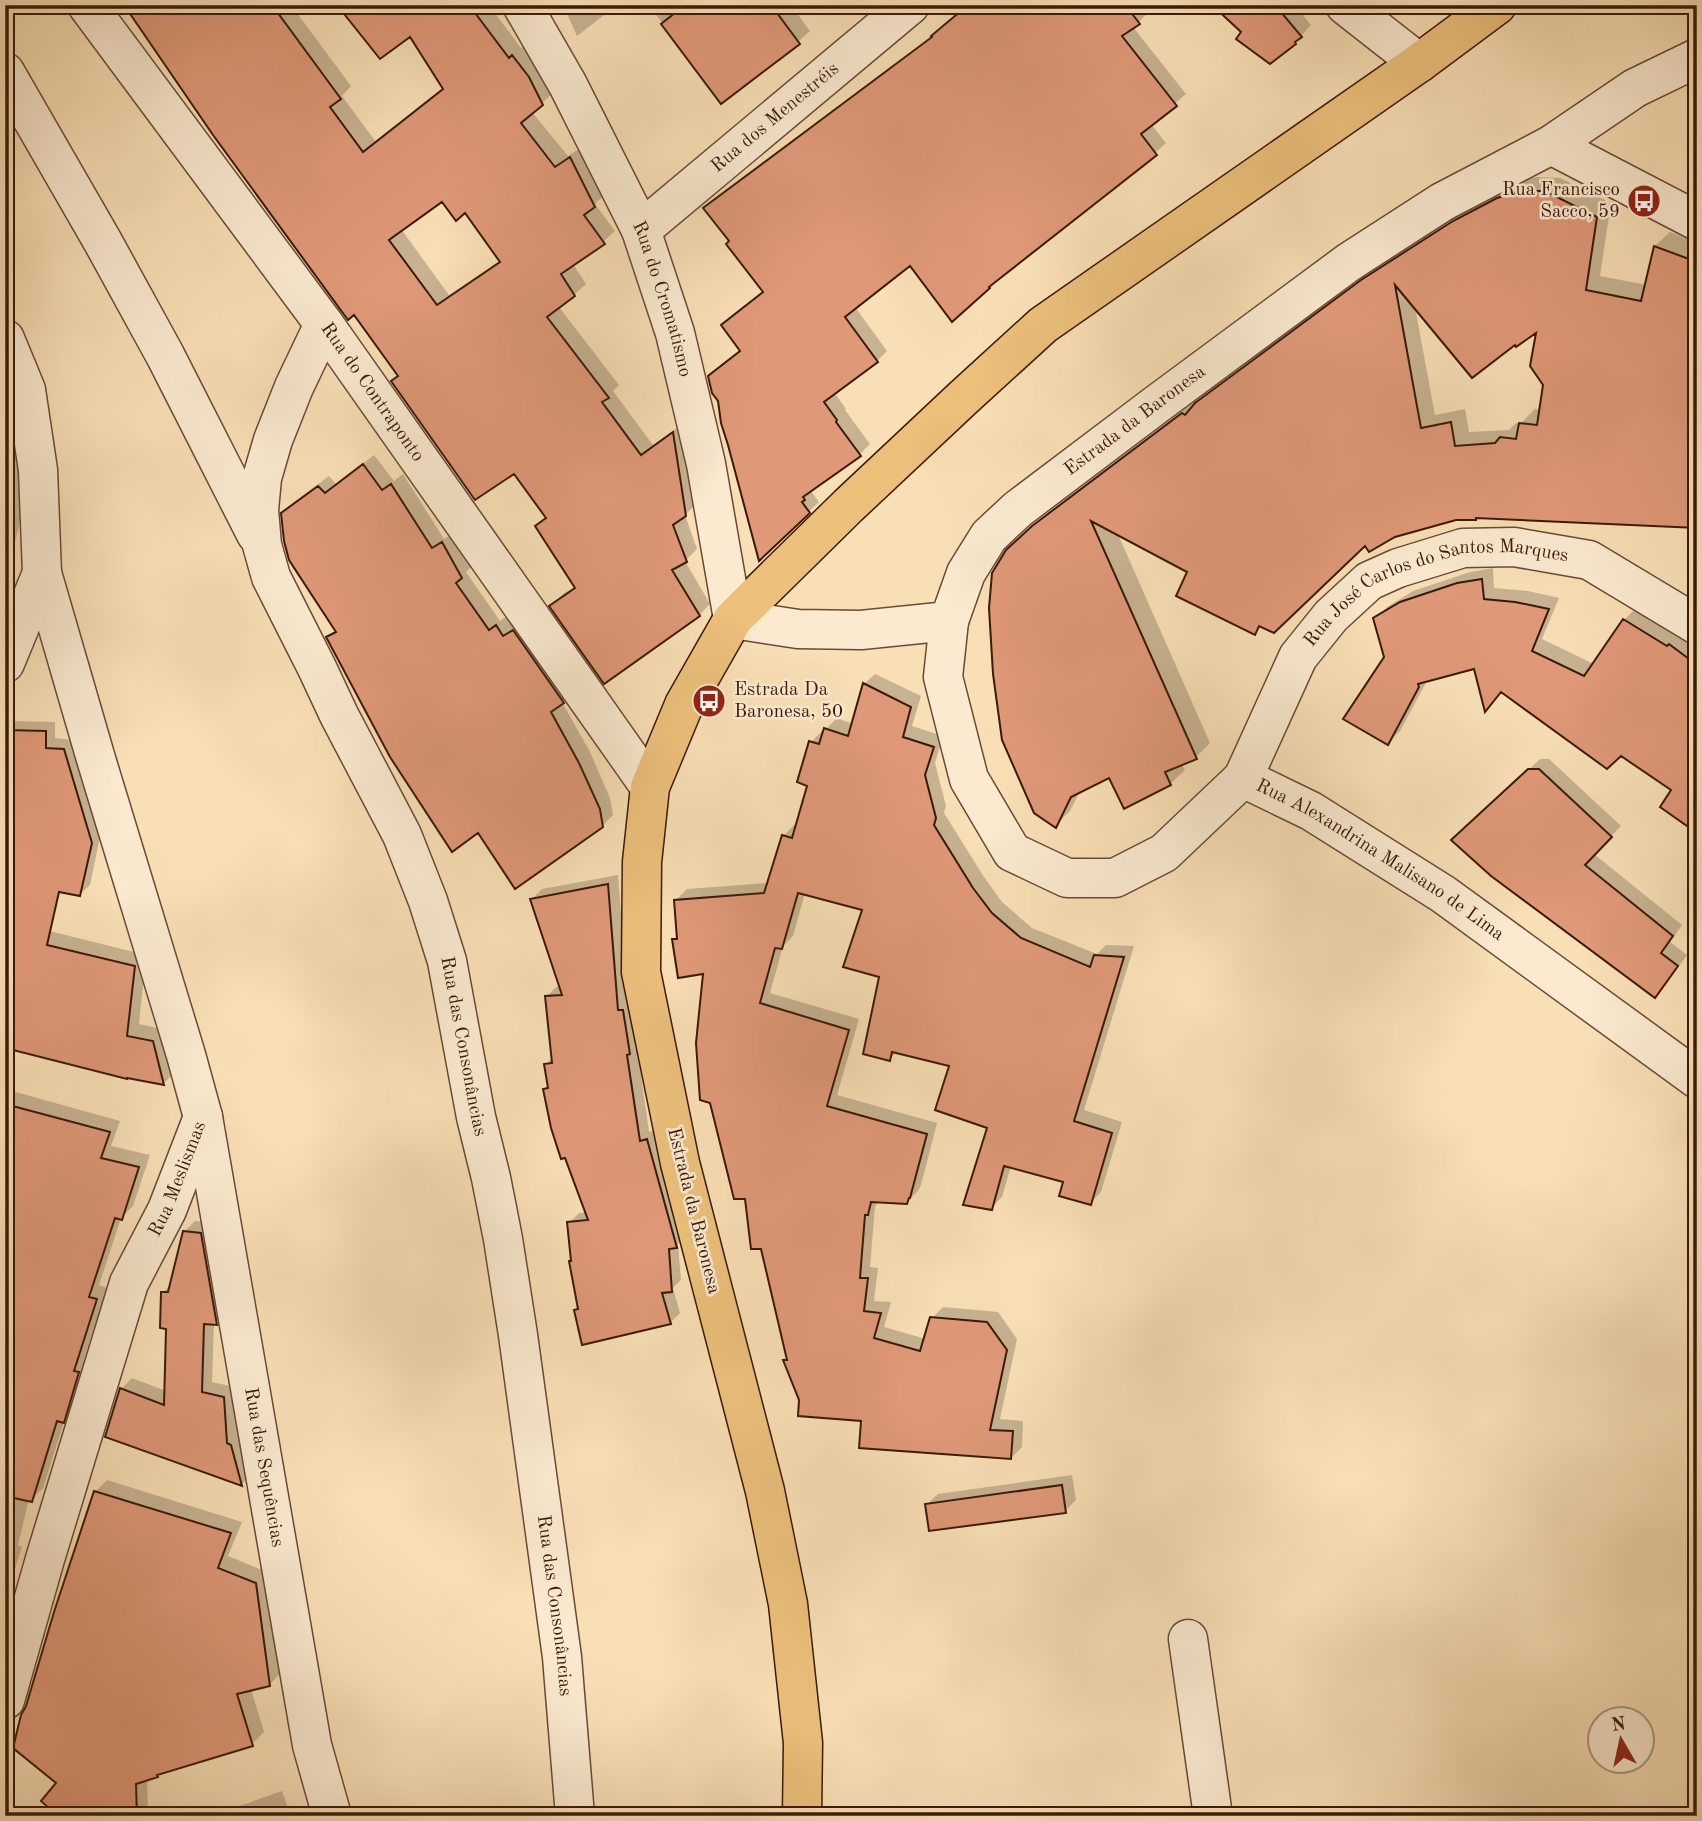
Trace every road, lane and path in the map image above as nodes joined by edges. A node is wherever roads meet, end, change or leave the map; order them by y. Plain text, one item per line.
1 (87, 5) edge
2 (522, 5) edge
3 (910, 5) edge
4 (1345, 5) edge
5 (1497, 5) edge
6 (1697, 58) edge
7 (1419, 62) junction
8 (5, 72) edge
9 (1551, 145) junction
10 (1697, 220) edge
11 (642, 230) junction
12 (324, 324) junction
13 (5, 339) edge
14 (262, 545) junction
15 (42, 573) junction
16 (733, 619) junction
17 (949, 621) junction
18 (1697, 625) edge
19 (5, 663) edge
20 (1244, 778) junction
21 (650, 787) junction
22 (1697, 1079) edge
23 (203, 1117) junction
24 (1188, 1639) dead end
25 (5, 1700) edge
26 (332, 1816) edge
27 (575, 1816) edge
28 (802, 1816) edge
29 (1213, 1816) edge

1 - 12 street, Rua do Contraponto
2 - 11 street, Rua do Cromatismo
3 - 11 street, Rua dos Menestréis
4 - 7 street
5 - 7 main road, Estrada da Baronesa
6 - 9 street, Estrada da Baronesa
7 - 16 main road, Estrada da Baronesa
8 - 14 street
9 - 10 street
9 - 17 street, Estrada da Baronesa
11 - 16 street, Rua do Cromatismo
12 - 14 street, Rua das Consonâncias
12 - 21 street, Rua do Contraponto
13 - 15 street
14 - 27 street, Rua das Consonâncias
15 - 19 street
15 - 23 street, Rua Meslismas
16 - 17 street
16 - 21 main road, Estrada da Baronesa
17 - 20 street, Rua Alexandrina Malisano de Lima
18 - 20 street, Rua José Carlos do Santos Marques
20 - 22 street, Rua Alexandrina Malisano de Lima
21 - 28 main road, Estrada da Baronesa
23 - 25 street, Rua Meslismas
23 - 26 street, Rua das Sequências
24 - 29 street

